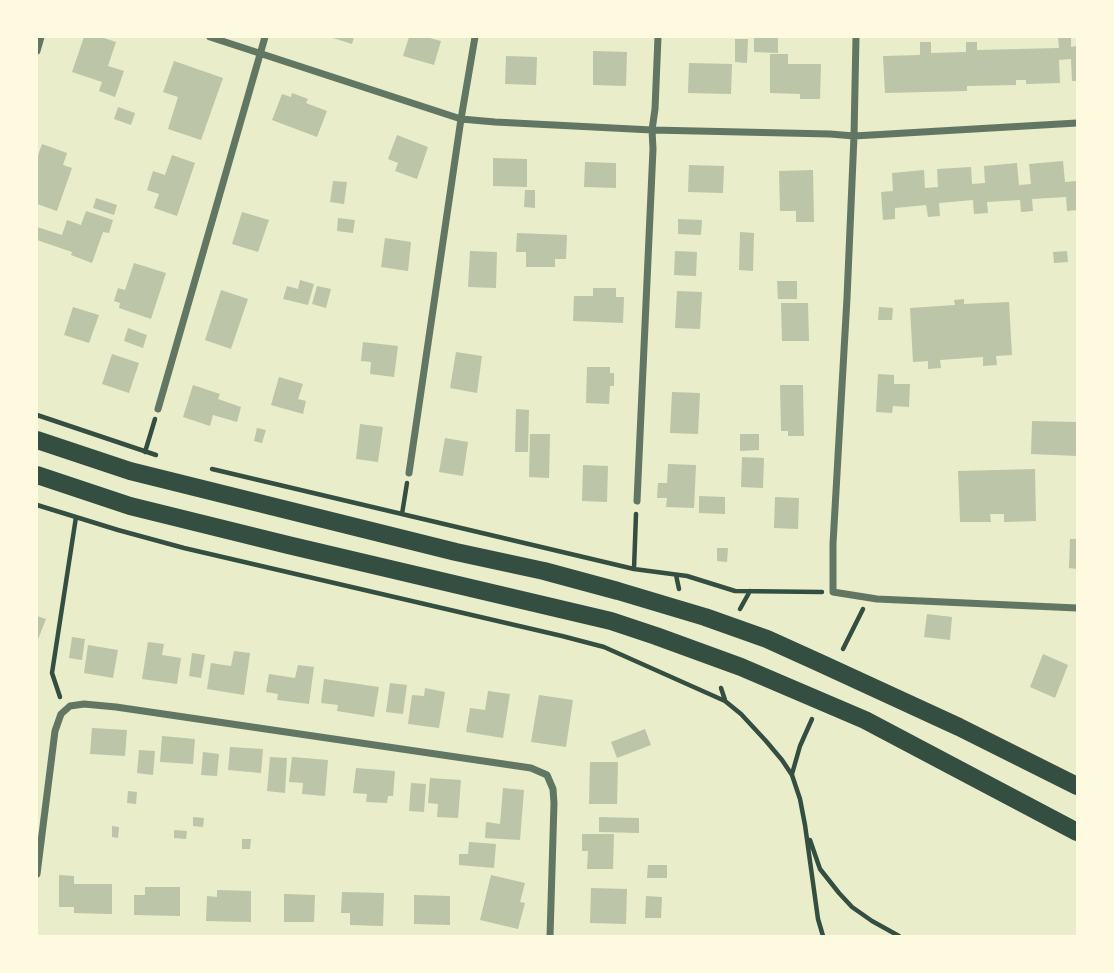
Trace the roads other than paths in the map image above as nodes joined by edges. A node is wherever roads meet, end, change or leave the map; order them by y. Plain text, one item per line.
1 (41, 37) edge
2 (210, 37) edge
3 (265, 37) edge
4 (475, 37) edge
5 (658, 37) edge
6 (856, 37) edge
7 (37, 51) edge
8 (259, 54) junction
9 (461, 119) junction
10 (1077, 123) edge
11 (652, 130) junction
12 (855, 136) junction
13 (158, 409) road end
14 (37, 440) edge
15 (409, 473) road end
16 (37, 475) edge
17 (637, 501) road end
18 (1077, 608) edge
19 (1077, 786) edge
20 (1077, 832) edge
21 (37, 874) edge
22 (550, 936) edge

1 - 7 street
2 - 8 street
3 - 8 street
4 - 9 street
5 - 11 street
6 - 12 street
8 - 9 street
8 - 13 street
9 - 11 street
9 - 15 street
10 - 12 street
11 - 12 street
11 - 17 street
12 - 18 street
14 - 19 main road
16 - 20 main road
21 - 22 street

